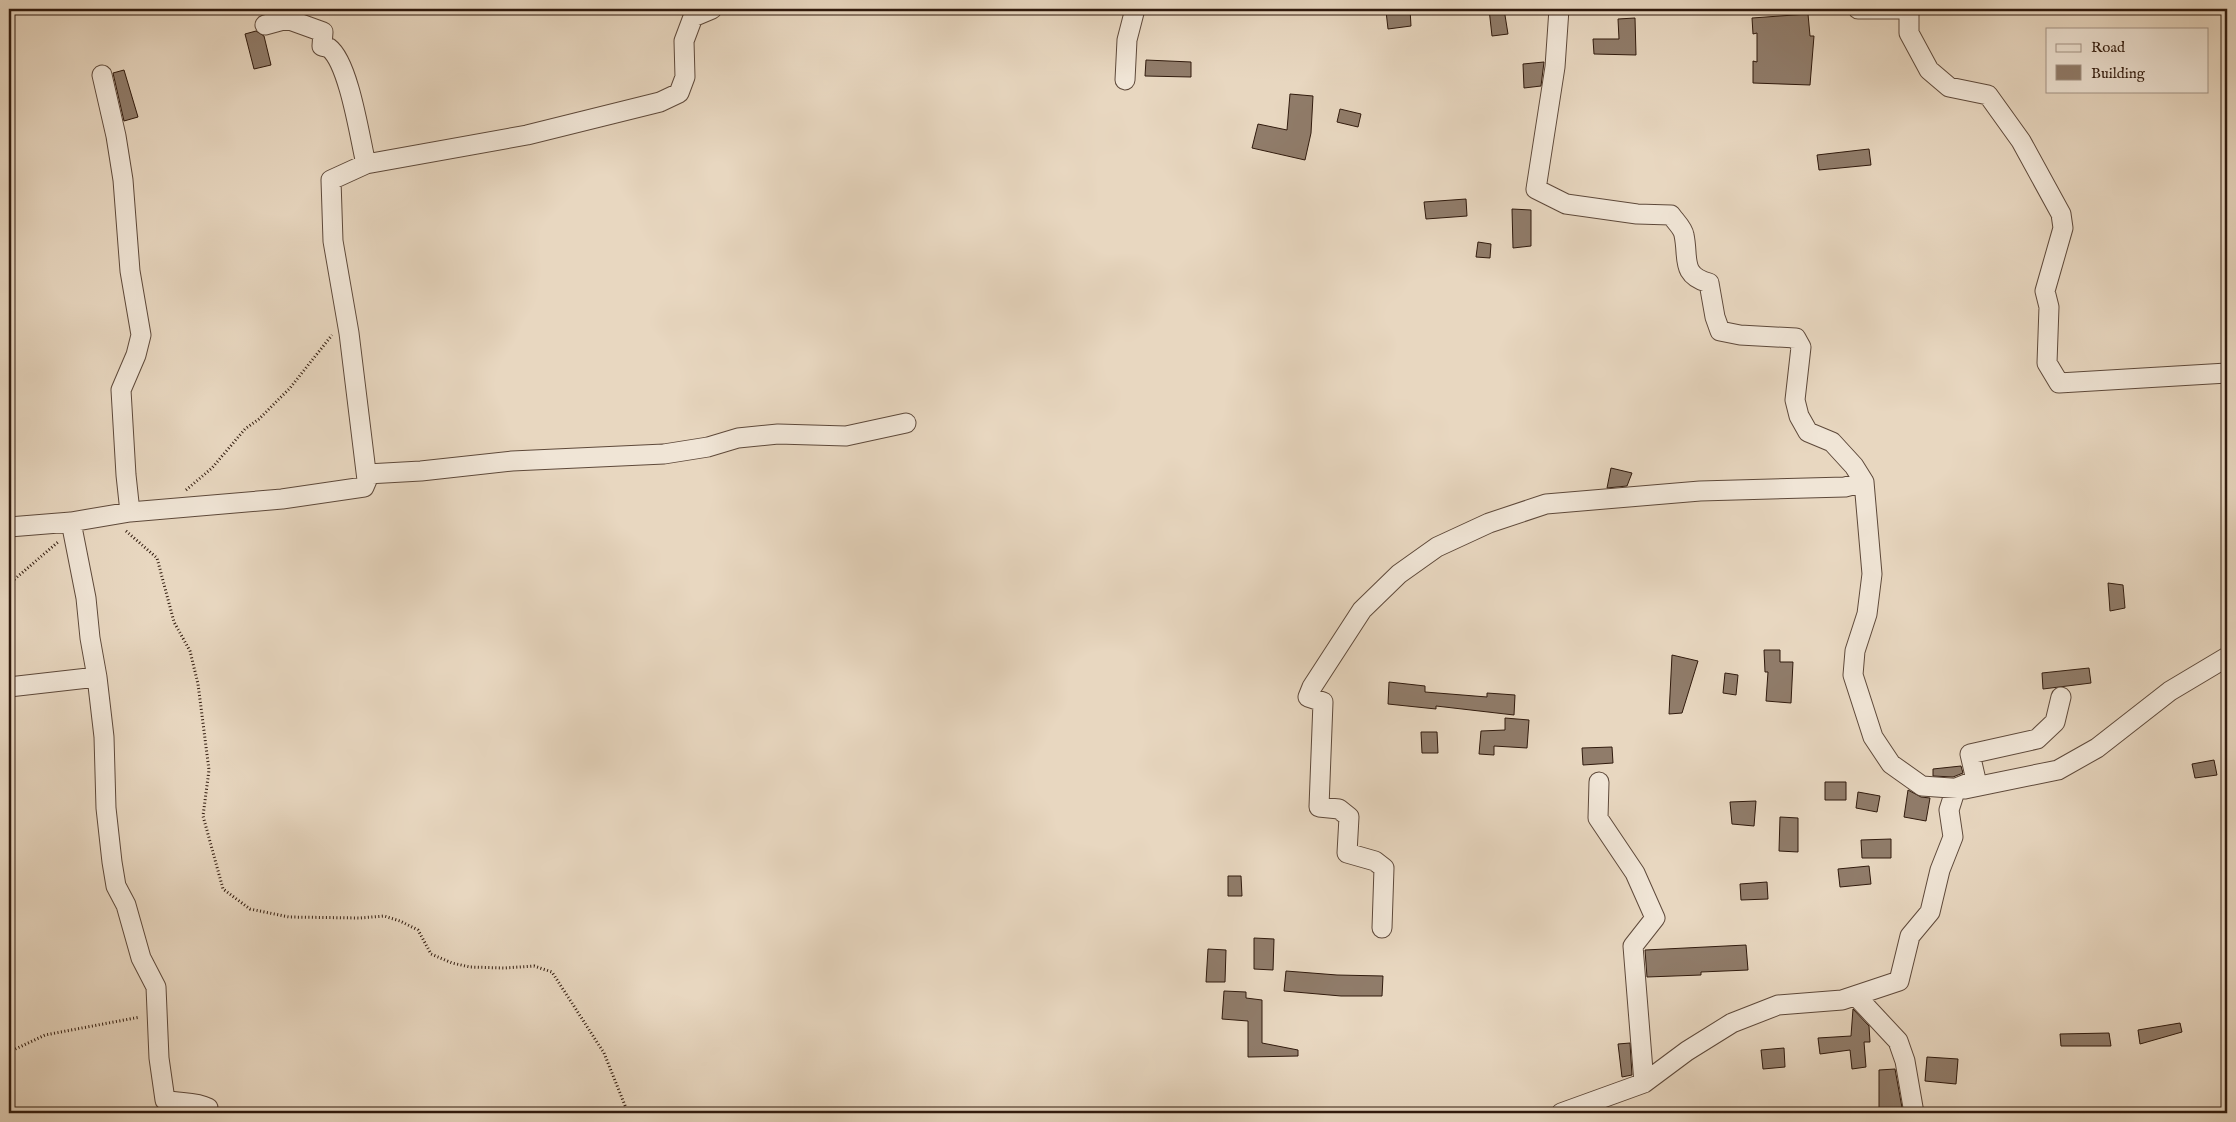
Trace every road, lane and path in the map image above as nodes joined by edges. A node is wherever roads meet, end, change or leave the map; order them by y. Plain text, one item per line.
1 (712, 9) edge
2 (1135, 9) edge
3 (1560, 9) edge
4 (1858, 9) edge
5 (1897, 9) edge
6 (1909, 9) edge
7 (693, 13) edge
8 (265, 25) dead end
9 (102, 75) dead end
10 (1125, 80) dead end
11 (366, 164) junction
12 (347, 322) junction
13 (2227, 373) edge
14 (906, 423) dead end
15 (367, 474) junction
16 (1864, 482) junction
17 (182, 493) dead end
18 (130, 512) junction
19 (99, 517) junction
20 (71, 522) junction
21 (9, 527) edge
22 (9, 584) edge
23 (2227, 657) edge
24 (97, 677) junction
25 (9, 687) edge
26 (2061, 697) dead end
27 (1599, 782) dead end
28 (1956, 788) junction
29 (1382, 928) dead end
30 (1856, 996) junction
31 (158, 1014) junction
32 (9, 1052) edge
33 (1644, 1083) junction
34 (208, 1113) edge
35 (628, 1113) edge
36 (1560, 1113) edge
37 (1914, 1113) edge

1 - 7 street
2 - 10 street
3 - 16 street
4 - 5 street
6 - 13 street
7 - 11 street
8 - 11 street
9 - 18 street
11 - 12 street
12 - 15 street
12 - 17 path
14 - 15 street
15 - 18 street
16 - 28 street
16 - 29 street
18 - 19 street
19 - 20 street
19 - 35 path
20 - 21 street
20 - 22 path
20 - 24 street
23 - 28 street
24 - 25 street
24 - 31 street
26 - 28 street
27 - 33 street
28 - 30 street
30 - 33 street
30 - 37 street
31 - 32 path
31 - 34 street
33 - 36 street

